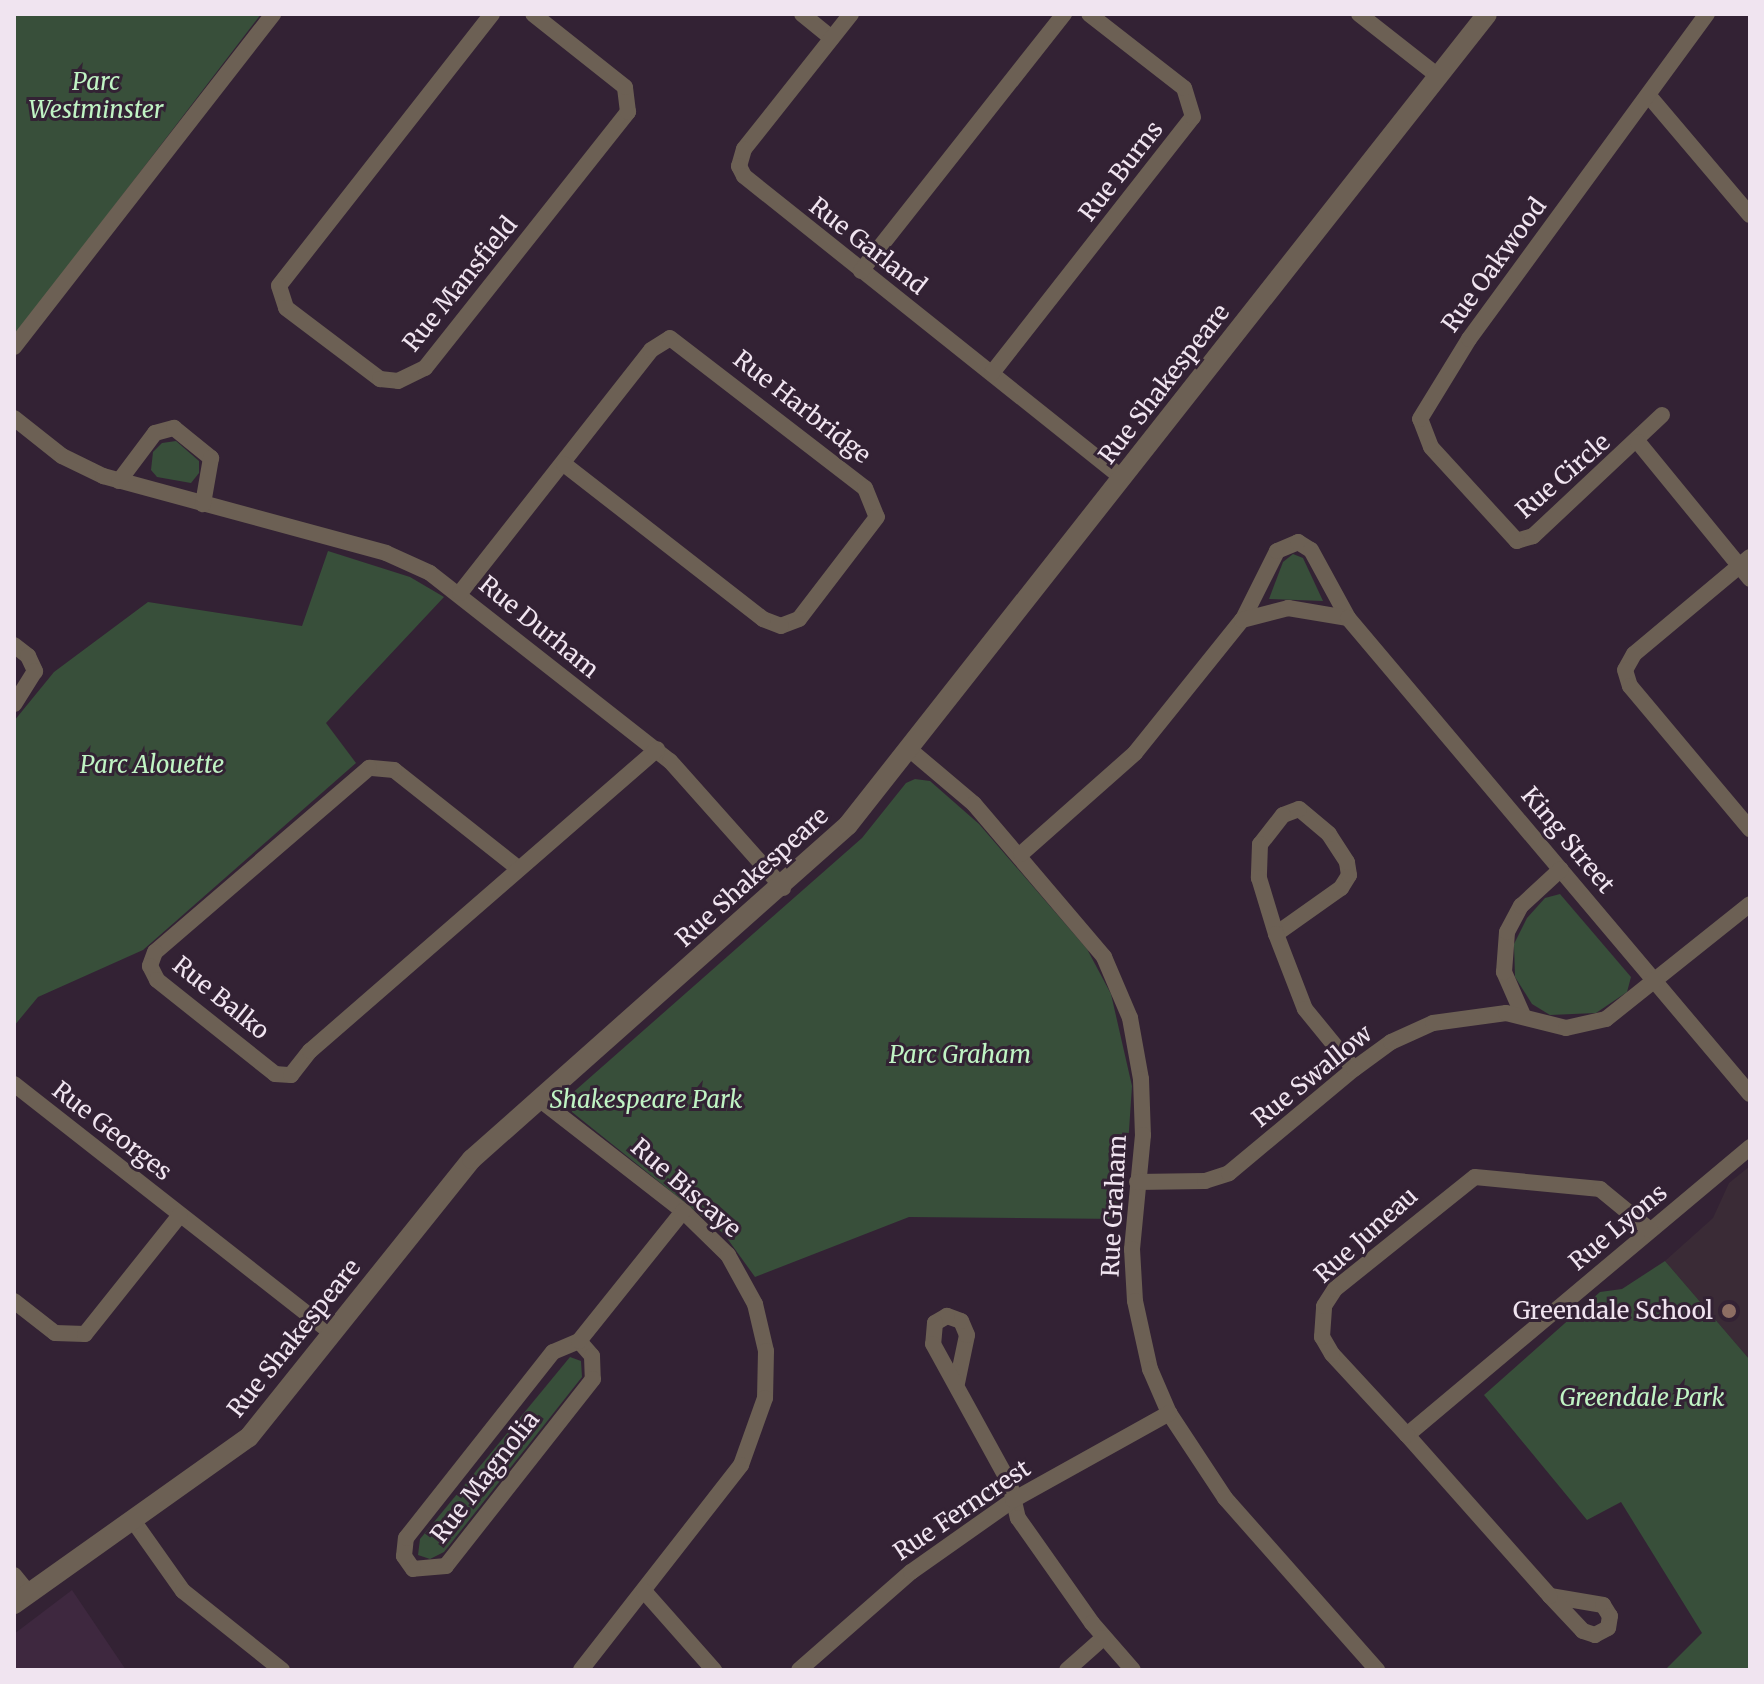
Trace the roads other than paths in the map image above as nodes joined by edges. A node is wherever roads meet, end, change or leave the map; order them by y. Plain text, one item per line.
1 (273, 14) edge
2 (492, 14) edge
3 (533, 14) edge
4 (802, 14) edge
5 (851, 14) edge
6 (1064, 14) edge
7 (1089, 14) edge
8 (1359, 14) edge
9 (1487, 14) edge
10 (1707, 14) edge
11 (832, 38) junction
12 (1438, 76) junction
13 (1649, 96) junction
14 (1750, 215) edge
15 (861, 271) junction
16 (14, 347) edge
17 (992, 373) junction
18 (1662, 415) dead end
19 (14, 418) edge
20 (1638, 442) junction
21 (564, 464) junction
22 (1122, 478) junction
23 (119, 481) junction
24 (203, 504) junction
25 (1517, 541) joint
26 (1746, 567) edge
27 (460, 593) junction
28 (1348, 618) junction
29 (1242, 620) junction
30 (14, 645) edge
31 (14, 704) edge
32 (657, 749) junction
33 (909, 749) junction
34 (1750, 829) edge
35 (1021, 854) junction
36 (518, 868) junction
37 (1561, 869) junction
38 (783, 888) junction
39 (1750, 904) edge
40 (1276, 934) junction
41 (1657, 982) junction
42 (1522, 1013) junction
43 (1354, 1069) junction
44 (14, 1084) edge
45 (1750, 1094) edge
46 (539, 1099) junction
47 (1750, 1147) edge
48 (1137, 1182) junction
49 (683, 1211) junction
50 (180, 1215) junction
51 (1650, 1230) junction
52 (14, 1301) edge
53 (332, 1333) junction
54 (579, 1341) junction
55 (957, 1383) dead end
56 (1169, 1413) junction
57 (1407, 1435) junction
58 (1013, 1500) junction
59 (132, 1519) junction
60 (14, 1575) edge
61 (644, 1591) junction
62 (1550, 1596) dead end
63 (21, 1598) edge
64 (1103, 1638) junction
65 (262, 1663) edge
66 (282, 1670) edge
67 (581, 1670) edge
68 (714, 1670) edge
69 (799, 1670) edge
70 (1067, 1670) edge
71 (1133, 1670) edge
72 (1377, 1670) edge

1 - 16 street
2 - 3 street, Rue Mansfield
4 - 11 street
5 - 11 street, Rue Garland
6 - 15 street
7 - 17 street, Rue Burns
8 - 12 street
9 - 12 street, Rue Shakespeare
10 - 13 street, Rue Oakwood
11 - 15 street, Rue Garland
12 - 22 street, Rue Shakespeare
13 - 14 street
13 - 25 street, Rue Oakwood
15 - 17 street, Rue Garland
17 - 22 street, Rue Garland
18 - 20 street, Rue Circle
19 - 23 street, Rue Durham
20 - 25 street, Rue Circle
20 - 26 street, Rue Circle
21 - 21 street, Rue Harbridge
21 - 27 street, Rue Harbridge
22 - 33 street, Rue Shakespeare
23 - 24 street, Rue Durham
23 - 24 street
24 - 27 street, Rue Durham
26 - 34 street
27 - 32 street, Rue Durham
28 - 29 street
28 - 29 street, King Street
28 - 37 street, King Street
29 - 35 street, King Street
30 - 31 street
32 - 36 street, Rue Balko
32 - 38 street, Rue Durham
33 - 35 street, Rue Graham
33 - 38 street, Rue Shakespeare
35 - 48 street, Rue Graham
36 - 36 street, Rue Balko
37 - 41 street, King Street
37 - 42 street
38 - 46 street, Rue Shakespeare
39 - 41 street, Rue Swallow
40 - 40 street
40 - 43 street
41 - 42 street, Rue Swallow
41 - 45 street, King Street
42 - 43 street, Rue Swallow
43 - 48 street, Rue Swallow
44 - 50 street, Rue Georges
46 - 49 street, Rue Biscaye
46 - 53 street, Rue Shakespeare
47 - 51 street, Rue Lyons
48 - 56 street, Rue Graham
49 - 54 street, Rue Magnolia
49 - 61 street, Rue Biscaye
50 - 52 street, Rue Georges
50 - 53 street, Rue Georges
51 - 57 street, Rue Lyons
51 - 57 street, Rue Juneau
53 - 59 street, Rue Shakespeare
54 - 54 street, Rue Magnolia
55 - 58 street
56 - 58 street, Rue Ferncrest
56 - 72 street, Rue Graham
57 - 62 street, Rue Juneau
58 - 64 street
58 - 69 street, Rue Ferncrest
59 - 63 street, Rue Shakespeare
59 - 65 street
60 - 63 street
61 - 67 street, Rue Biscaye
61 - 68 street
64 - 70 street
64 - 71 street
65 - 66 street

